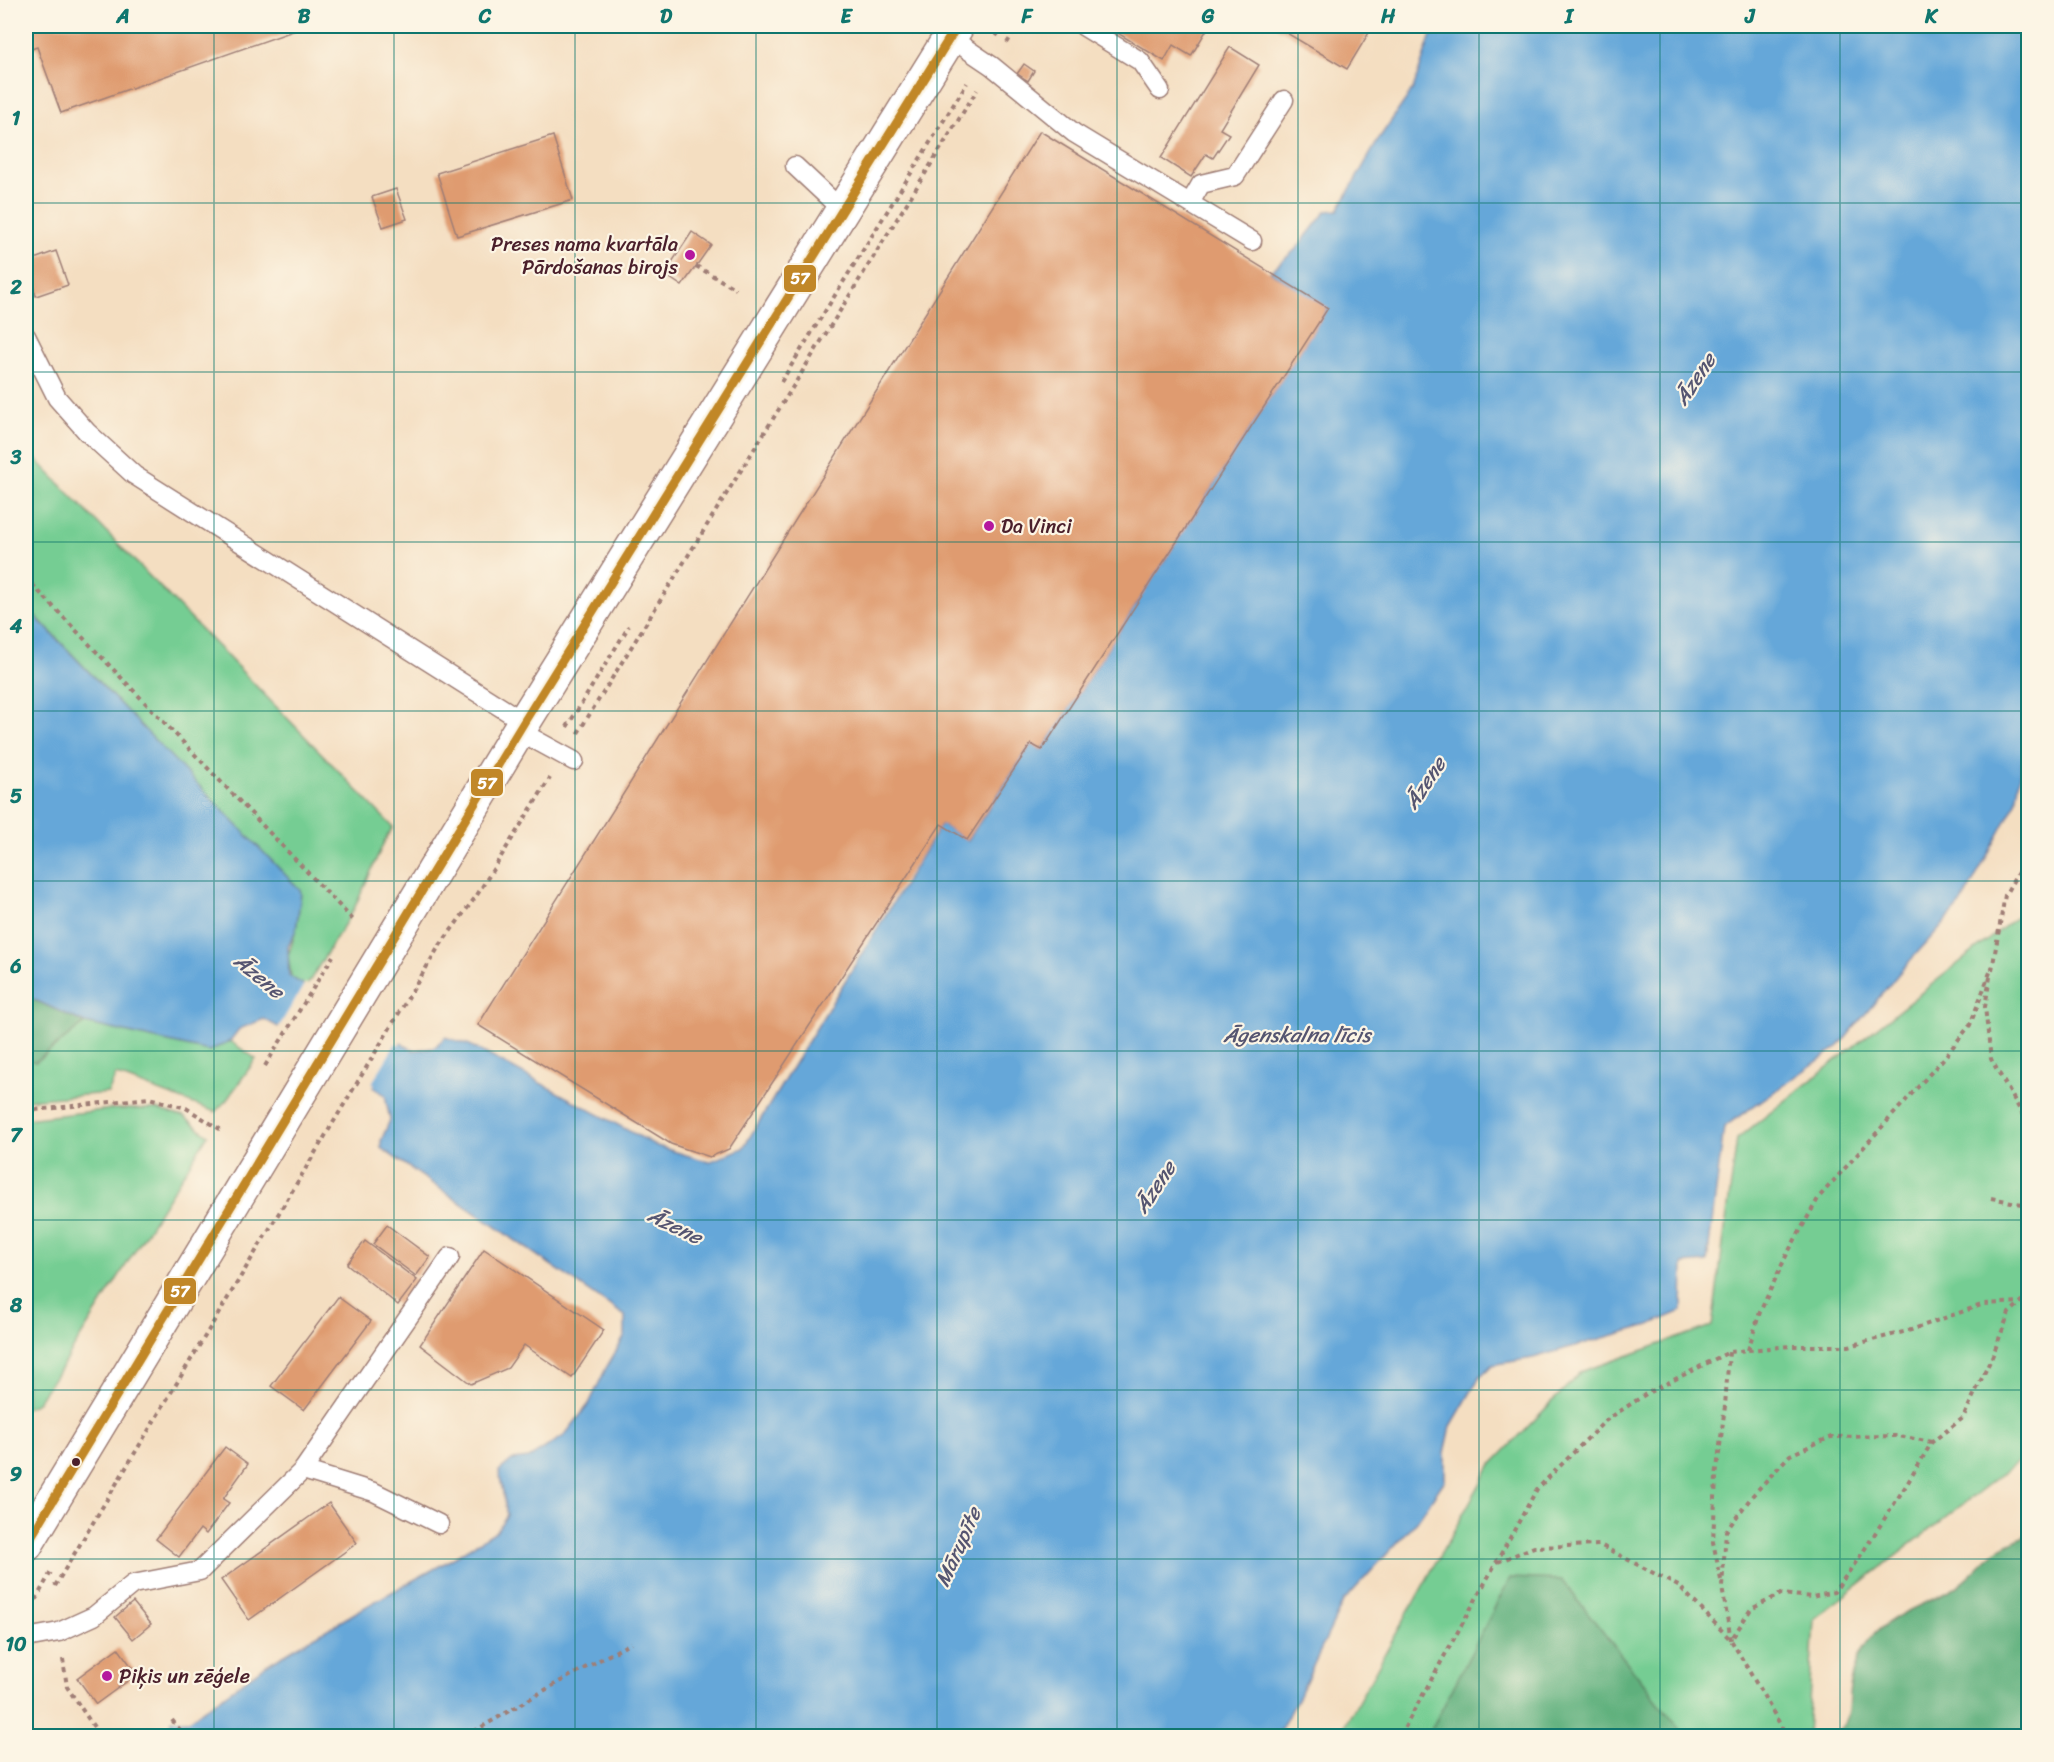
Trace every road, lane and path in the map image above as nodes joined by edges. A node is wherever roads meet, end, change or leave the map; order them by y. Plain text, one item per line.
1 (1018, 26) edge
2 (1083, 26) edge
3 (953, 32) edge
4 (992, 66) junction
5 (1160, 90) dead end
6 (1284, 100) dead end
7 (795, 166) dead end
8 (1190, 203) junction
9 (842, 210) junction
10 (1251, 241) dead end
11 (696, 266) dead end
12 (735, 289) dead end
13 (26, 336) edge
14 (26, 578) edge
15 (521, 726) junction
16 (569, 759) junction
17 (2028, 855) edge
18 (354, 921) dead end
19 (333, 956) dead end
20 (1992, 968) junction
21 (265, 1065) dead end
22 (26, 1111) edge
23 (2028, 1124) edge
24 (223, 1131) dead end
25 (1991, 1198) dead end
26 (2028, 1203) edge
27 (2028, 1212) edge
28 (450, 1257) dead end
29 (2028, 1296) edge
30 (2021, 1302) junction
31 (1748, 1350) junction
32 (1730, 1352) junction
33 (1932, 1442) junction
34 (303, 1470) junction
35 (439, 1524) dead end
36 (26, 1545) edge
37 (1497, 1562) junction
38 (55, 1586) dead end
39 (1722, 1587) junction
40 (59, 1632) junction
41 (26, 1638) edge
42 (1731, 1640) junction
43 (631, 1643) dead end
44 (172, 1720) dead end
45 (100, 1737) edge
46 (185, 1737) edge
47 (466, 1737) edge
48 (1400, 1737) edge
49 (1787, 1737) edge

1 - 4 path
2 - 5 lane
3 - 4 lane
3 - 9 street
4 - 8 lane
4 - 16 path
6 - 8 lane
7 - 9 lane
8 - 10 lane
9 - 15 street
11 - 12 path
13 - 15 lane
14 - 18 path
15 - 16 lane
15 - 36 street
16 - 38 path
17 - 20 path
19 - 21 path
20 - 23 path
20 - 31 path
22 - 24 path
25 - 26 path
26 - 27 path
28 - 34 lane
29 - 30 path
30 - 31 path
30 - 33 path
31 - 32 path
32 - 37 path
32 - 39 path
33 - 39 path
33 - 42 path
34 - 35 lane
34 - 40 lane
37 - 42 path
37 - 48 path
39 - 42 path
40 - 41 lane
40 - 45 path
42 - 49 path
43 - 47 path
44 - 46 path

